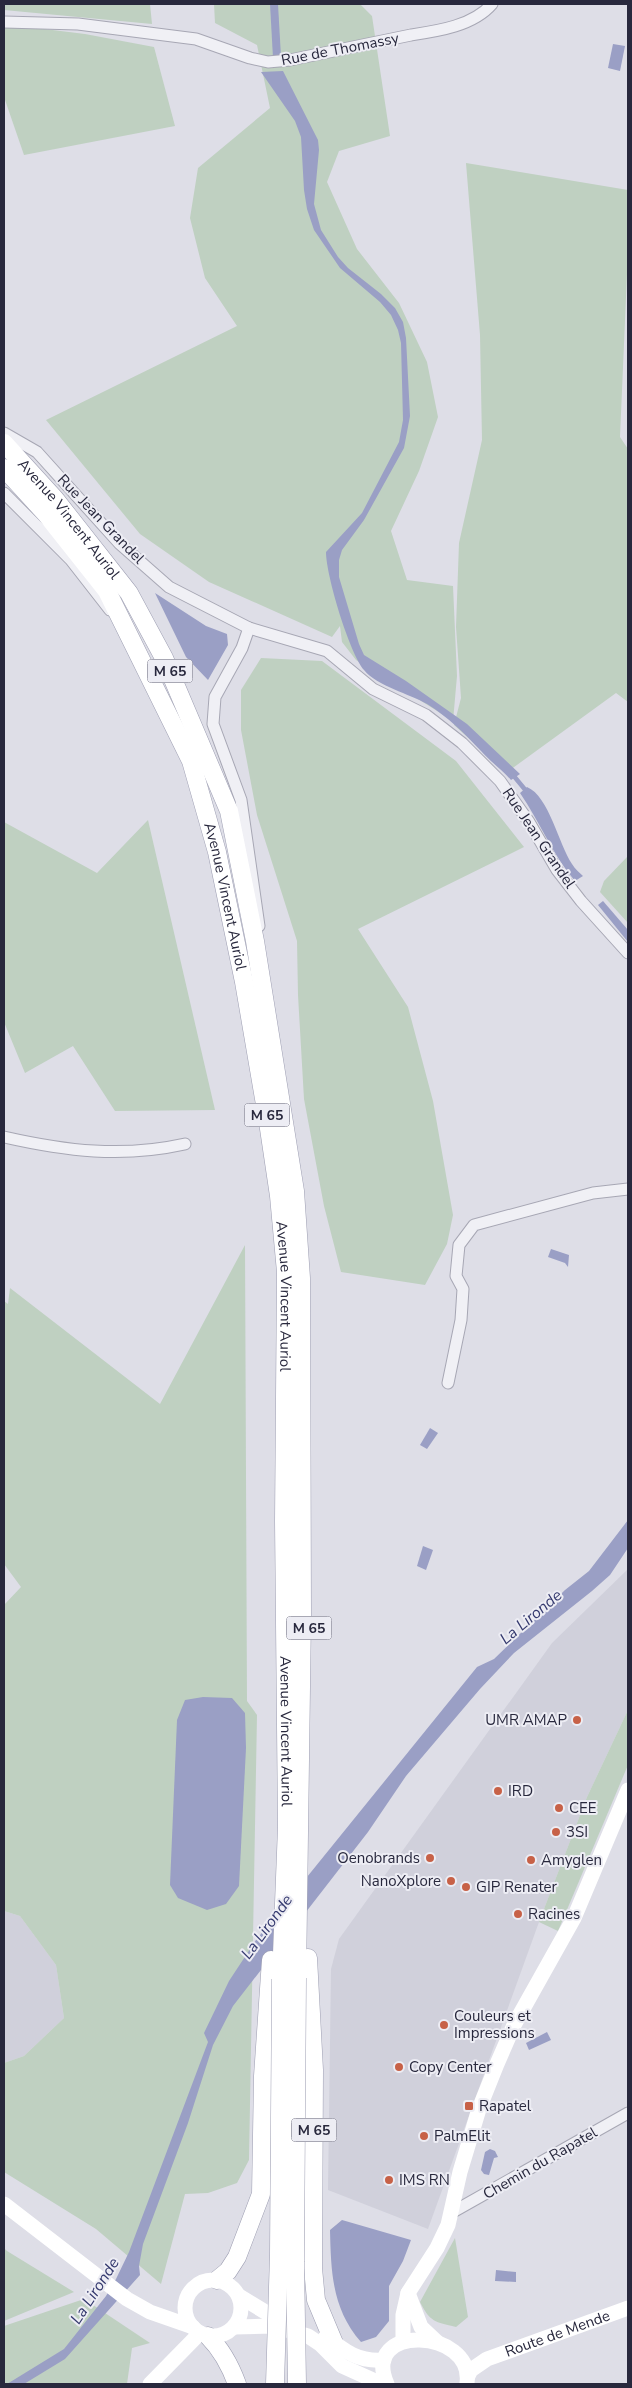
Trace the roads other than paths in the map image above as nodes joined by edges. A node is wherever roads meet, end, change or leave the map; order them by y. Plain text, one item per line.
1 (492, 4) edge
2 (4, 22) edge
3 (4, 433) edge
4 (4, 443) edge
5 (4, 468) edge
6 (4, 493) edge
7 (249, 628) junction
8 (131, 637) junction
9 (628, 953) edge
10 (269, 1021) junction
11 (4, 1138) edge
12 (185, 1144) dead end
13 (628, 1189) edge
14 (448, 1382) dead end
15 (301, 1458) junction
16 (628, 1790) edge
17 (278, 1910) junction
18 (303, 1920) junction
19 (289, 1979) junction
20 (628, 2113) edge
21 (4, 2204) edge
22 (451, 2213) junction
23 (218, 2280) junction
24 (408, 2293) junction
25 (239, 2296) junction
26 (186, 2302) junction
27 (628, 2308) edge
28 (157, 2313) junction
29 (234, 2328) junction
30 (200, 2332) junction
31 (403, 2341) junction
32 (334, 2343) junction
33 (440, 2344) junction
34 (460, 2357) junction
35 (487, 2359) junction
36 (384, 2360) junction
37 (467, 2380) edge
38 (150, 2384) edge
39 (237, 2384) edge
40 (275, 2384) edge
41 (297, 2384) edge
42 (382, 2384) edge
43 (387, 2384) edge

1 - 2 street, Rue de Thomassy
3 - 7 street, Rue Jean Grandel
4 - 10 main road, Avenue Vincent Auriol / M 65
5 - 8 main road, Avenue Vincent Auriol / M 65
6 - 8 street, Avenue Vincent Auriol
7 - 9 street, Rue Jean Grandel
7 - 10 street, Avenue Vincent Auriol
8 - 17 main road, Avenue Vincent Auriol / M 65
10 - 15 main road, Avenue Vincent Auriol / M 65
11 - 12 street
13 - 14 street
15 - 18 main road, Avenue Vincent Auriol / M 65
15 - 18 main road, M 65
16 - 22 street
17 - 19 main road, Avenue Vincent Auriol / M 65
17 - 23 main road, M 65
18 - 19 main road, Avenue Vincent Auriol / M 65
18 - 32 main road, M 65
19 - 40 main road, M 65, bridge
19 - 41 main road, M 65, bridge
20 - 22 street, Chemin du Rapatel
21 - 28 street
22 - 24 street
23 - 25 street
23 - 26 street
24 - 31 street
24 - 33 street
25 - 29 street
25 - 32 street
26 - 28 street
26 - 30 street
27 - 35 street, Route de Mende
28 - 30 street
29 - 30 street
29 - 42 street
30 - 38 street
30 - 39 main road
31 - 33 street
31 - 36 street
32 - 36 street
33 - 34 street
34 - 35 street
34 - 37 street
35 - 37 street
36 - 43 street

